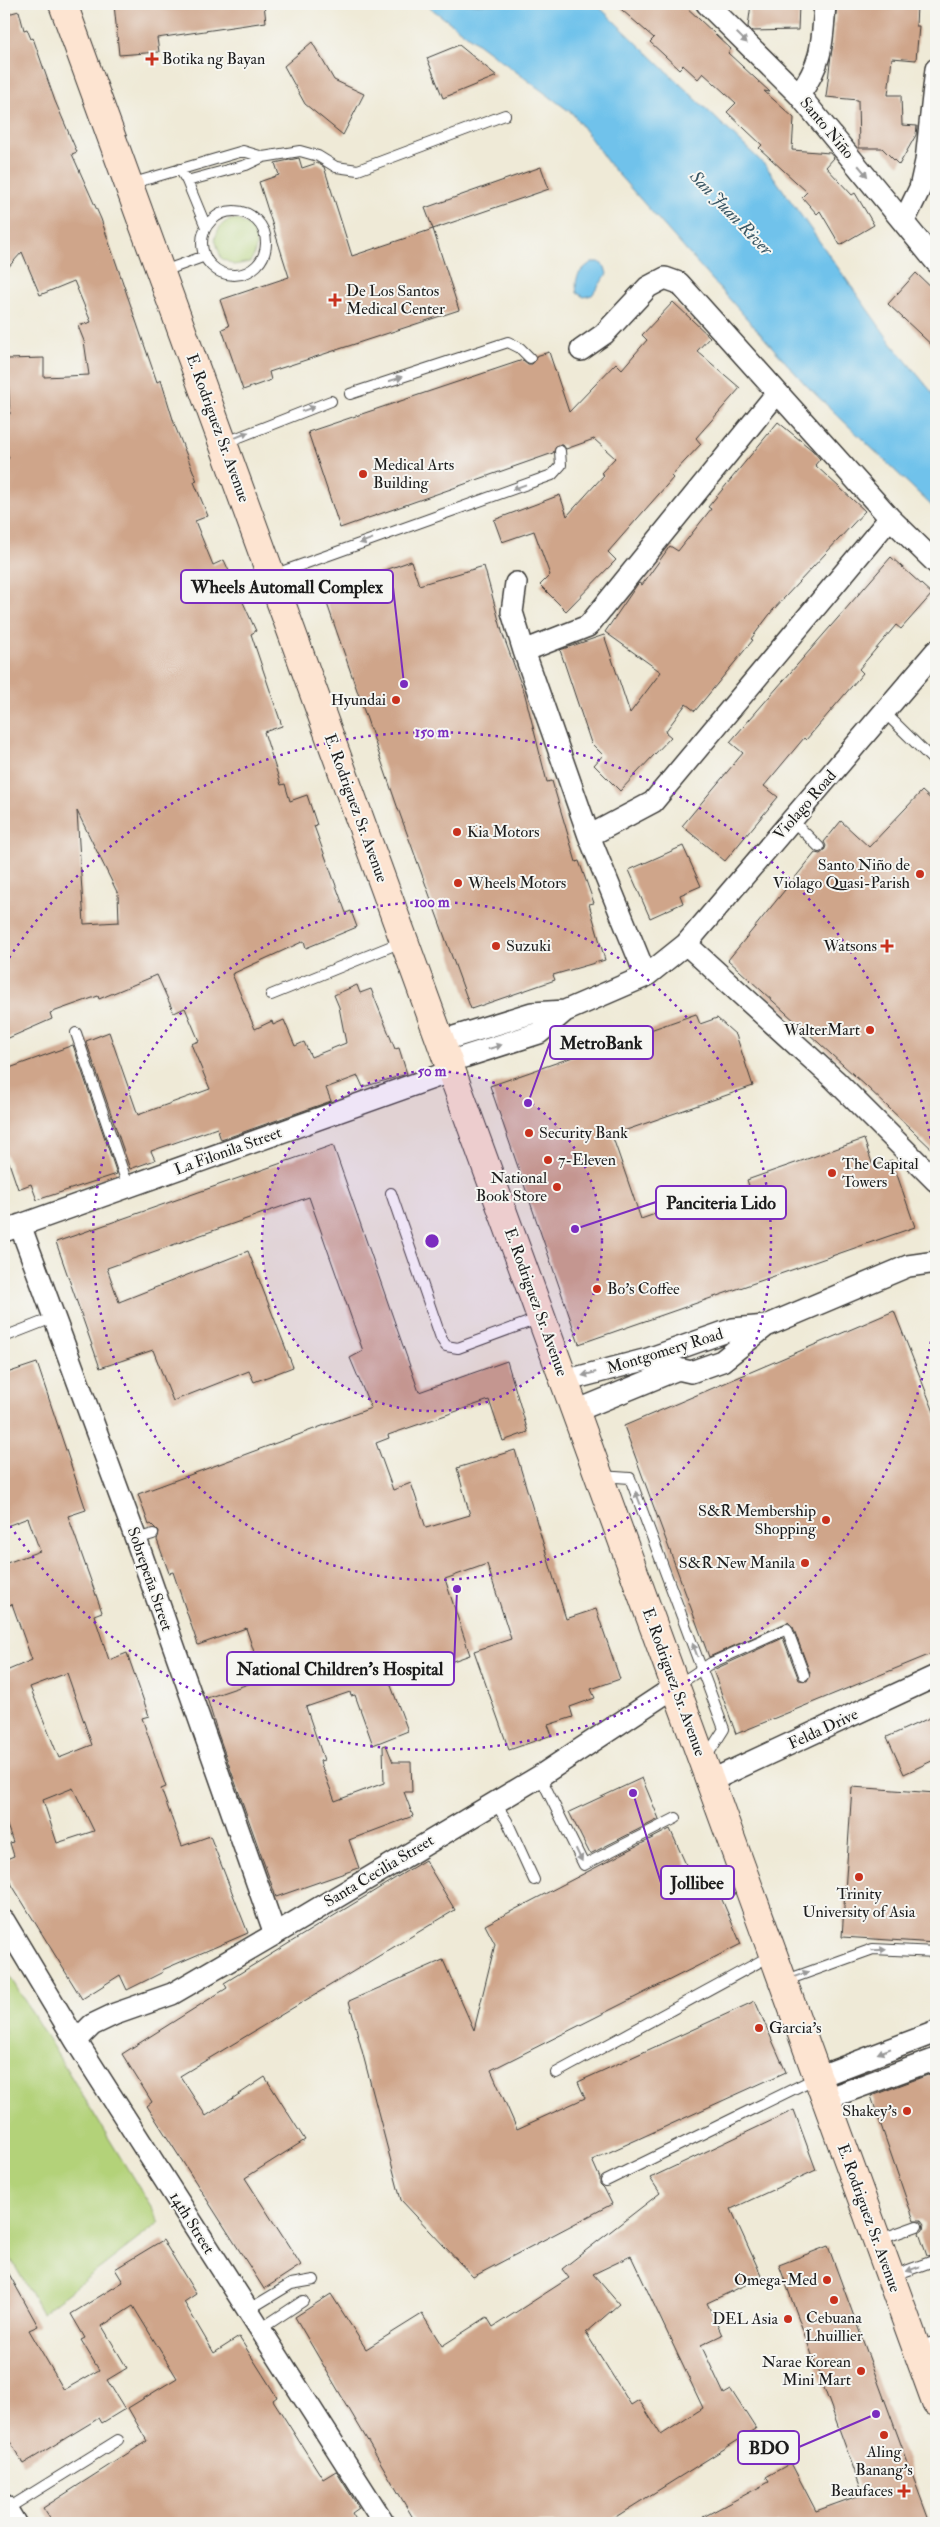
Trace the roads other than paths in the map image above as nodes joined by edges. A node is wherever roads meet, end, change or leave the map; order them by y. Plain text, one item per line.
1 (63, 4) edge
2 (707, 4) edge
3 (825, 4) edge
4 (936, 69) edge
5 (799, 95) junction
6 (505, 114) dead end
7 (243, 151) junction
8 (263, 157) junction
9 (246, 165) junction
10 (180, 169) junction
11 (187, 181) junction
12 (129, 184) junction
13 (904, 220) junction
14 (210, 223) junction
15 (205, 256) junction
16 (936, 262) edge
17 (161, 272) junction
18 (580, 350) dead end
19 (530, 358) dead end
20 (777, 393) junction
21 (350, 394) dead end
22 (331, 401) dead end
23 (223, 443) junction
24 (560, 451) dead end
25 (890, 518) junction
26 (936, 563) edge
27 (272, 576) junction
28 (516, 583) dead end
29 (524, 651) junction
30 (936, 651) edge
31 (884, 712) junction
32 (936, 763) edge
33 (792, 820) junction
34 (589, 836) junction
35 (819, 847) dead end
36 (404, 941) junction
37 (686, 944) junction
38 (646, 976) junction
39 (271, 995) dead end
40 (76, 1033) dead end
41 (447, 1058) junction
42 (936, 1181) edge
43 (128, 1186) junction
44 (392, 1193) dead end
45 (12, 1228) edge
46 (936, 1262) edge
47 (55, 1317) junction
48 (541, 1317) junction
49 (766, 1326) junction
50 (4, 1337) edge
51 (652, 1368) junction
52 (564, 1381) junction
53 (576, 1411) junction
54 (641, 1473) dead end
55 (599, 1476) junction
56 (630, 1478) junction
57 (707, 1666) junction
58 (804, 1675) dead end
59 (936, 1676) edge
60 (676, 1686) junction
61 (707, 1771) junction
62 (540, 1776) junction
63 (494, 1801) junction
64 (676, 1818) dead end
65 (534, 1880) dead end
66 (4, 1921) edge
67 (275, 1934) junction
68 (936, 1952) edge
69 (773, 1954) junction
70 (783, 1981) junction
71 (936, 2032) edge
72 (76, 2041) junction
73 (936, 2059) edge
74 (556, 2073) dead end
75 (822, 2088) junction
76 (606, 2181) dead end
77 (917, 2226) dead end
78 (877, 2241) junction
79 (936, 2260) edge
80 (890, 2277) junction
81 (314, 2280) dead end
82 (303, 2301) dead end
83 (248, 2310) junction
84 (259, 2330) junction
85 (926, 2344) edge
86 (935, 2393) edge
87 (118, 2440) dead end
88 (8, 2513) edge
89 (384, 2523) edge

1 - 12 main road, E. Rodriguez Sr. Avenue
2 -> 5 street, Santo Niño
3 - 5 street
4 - 13 street
5 -> 13 street, Santo Niño
6 - 8 lane
7 - 8 lane
7 - 9 lane
7 - 10 lane
8 - 9 lane
9 - 11 lane
10 - 11 lane
10 - 12 lane
11 - 14 lane
12 - 17 main road, E. Rodriguez Sr. Avenue
13 - 16 street, Santo Niño
14 - 15 lane
14 - 15 lane
15 - 17 lane
17 - 23 main road, E. Rodriguez Sr. Avenue
18 - 20 street
21 -> 19 lane
20 - 25 street
20 - 29 street
23 -> 22 lane
23 - 27 main road, E. Rodriguez Sr. Avenue
24 -> 27 lane
25 - 26 street
25 - 34 street
27 - 36 main road, E. Rodriguez Sr. Avenue
28 - 29 street
29 - 34 street
30 - 31 street, Violago Road
31 - 32 lane
31 - 33 street, Violago Road
33 - 35 lane
33 - 37 street, Violago Road
34 - 38 street
36 - 39 lane
36 - 41 main road, E. Rodriguez Sr. Avenue
37 - 38 street, Violago Road
37 - 42 street
38 - 41 street, Violago Road
40 - 43 lane
41 - 43 street, La Filonila Street
41 - 48 main road, E. Rodriguez Sr. Avenue
43 - 45 street, La Filonila Street
44 - 48 lane
45 - 47 street, Sobrepeña Street
46 - 49 street, Montgomery Road
47 - 50 lane
47 - 67 street, Sobrepeña Street
48 - 52 main road, E. Rodriguez Sr. Avenue
49 - 51 street, Montgomery Road
49 - 51 street, Montgomery Road
51 -> 52 street, Montgomery Road
51 - 53 street, Montgomery Road
52 - 53 main road, E. Rodriguez Sr. Avenue
53 - 55 main road, E. Rodriguez Sr. Avenue
54 - 56 lane
55 - 56 lane
55 - 60 main road, E. Rodriguez Sr. Avenue
57 -> 56 lane
57 - 58 lane
57 - 60 lane
57 - 61 lane
59 - 61 street, Felda Drive
60 - 61 main road, E. Rodriguez Sr. Avenue
60 - 62 street, Santa Cecilia Street
61 - 69 main road, E. Rodriguez Sr. Avenue
62 - 63 street, Santa Cecilia Street
62 -> 64 lane
63 - 65 lane
63 - 67 street, Santa Cecilia Street
66 - 72 street, 14th Street
67 - 72 street, Santa Cecilia Street
70 -> 68 lane
69 - 70 main road, E. Rodriguez Sr. Avenue
69 - 74 lane
70 - 75 main road, E. Rodriguez Sr. Avenue
71 -> 75 street
72 - 83 street, 14th Street
73 - 75 street
75 - 76 lane
75 - 78 main road, E. Rodriguez Sr. Avenue
77 - 78 lane
78 - 80 main road, E. Rodriguez Sr. Avenue
79 -> 80 lane
80 - 85 main road, E. Rodriguez Sr. Avenue
81 - 83 lane
82 - 84 lane
83 - 84 street, 14th Street
84 - 89 street, 14th Street
85 - 86 main road, E. Rodriguez Sr. Avenue
87 - 88 lane

